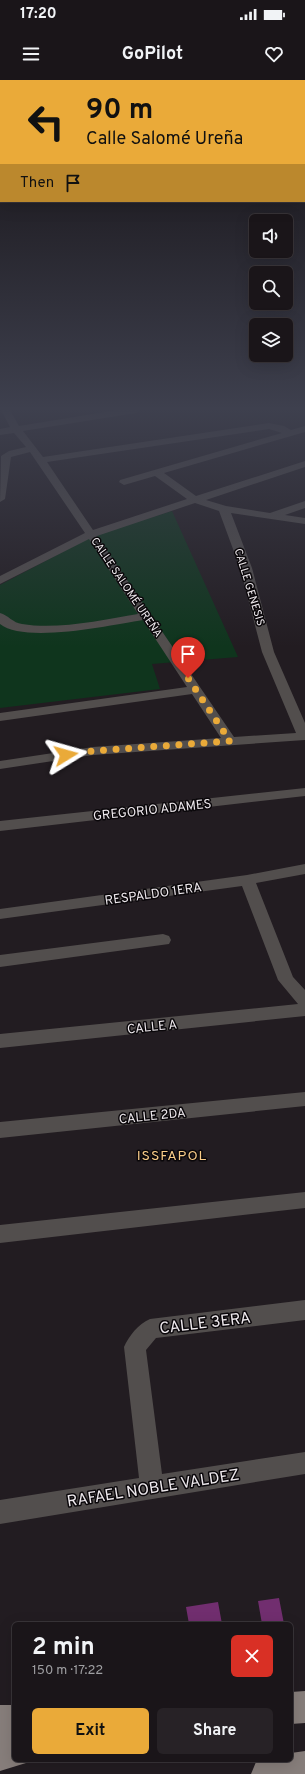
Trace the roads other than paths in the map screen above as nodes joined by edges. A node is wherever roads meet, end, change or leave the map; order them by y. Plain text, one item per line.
1 (1, 489) edge
2 (61, 489) edge
3 (179, 489) edge
4 (228, 489) edge
5 (0, 499) edge
6 (195, 500) junction
7 (305, 504) edge
8 (224, 509) junction
9 (270, 516) junction
10 (305, 521) edge
11 (91, 534) junction
12 (0, 581) edge
13 (146, 616) junction
14 (0, 618) edge
15 (196, 690) junction
16 (0, 717) edge
17 (305, 736) edge
18 (230, 741) junction
19 (0, 765) edge
20 (305, 792) edge
21 (0, 826) edge
22 (305, 869) edge
23 (247, 880) junction
24 (0, 914) edge
25 (163, 940) dead end
26 (0, 961) edge
27 (305, 1001) edge
28 (305, 1010) edge
29 (0, 1041) edge
30 (305, 1100) edge
31 (0, 1130) edge
32 (305, 1200) edge
33 (0, 1234) edge
34 (305, 1310) edge
35 (305, 1463) edge
36 (152, 1487) junction
37 (0, 1512) edge
38 (305, 1707) edge
39 (293, 1708) edge
40 (0, 1722) edge
41 (12, 1722) edge
42 (12, 1751) edge
43 (0, 1754) edge
44 (305, 1768) edge
45 (268, 1774) edge

1 - 5 street
2 - 11 street, CALLE SALOMÉ UREÑA
3 - 6 street
4 - 6 street
6 - 8 street
6 - 11 street
7 - 9 street
8 - 9 street
8 - 17 street, CALLE GENESIS
9 - 10 street
11 - 12 street
11 - 13 street, CALLE SALOMÉ UREÑA
13 - 14 street
13 - 15 street, CALLE SALOMÉ UREÑA
15 - 16 street
15 - 18 street, CALLE SALOMÉ UREÑA
17 - 18 street
18 - 19 street
20 - 21 street, GREGORIO ADAMES
22 - 23 street, RESPALDO 1ERA
23 - 24 street, RESPALDO 1ERA
23 - 27 street
25 - 26 street
28 - 29 street, CALLE A
30 - 31 street, CALLE 2DA
32 - 33 street
34 - 36 street, CALLE 3ERA
35 - 36 street, RAFAEL NOBLE VALDEZ
36 - 37 street, RAFAEL NOBLE VALDEZ
38 - 39 main road
40 - 41 main road
42 - 43 main road
44 - 45 main road

